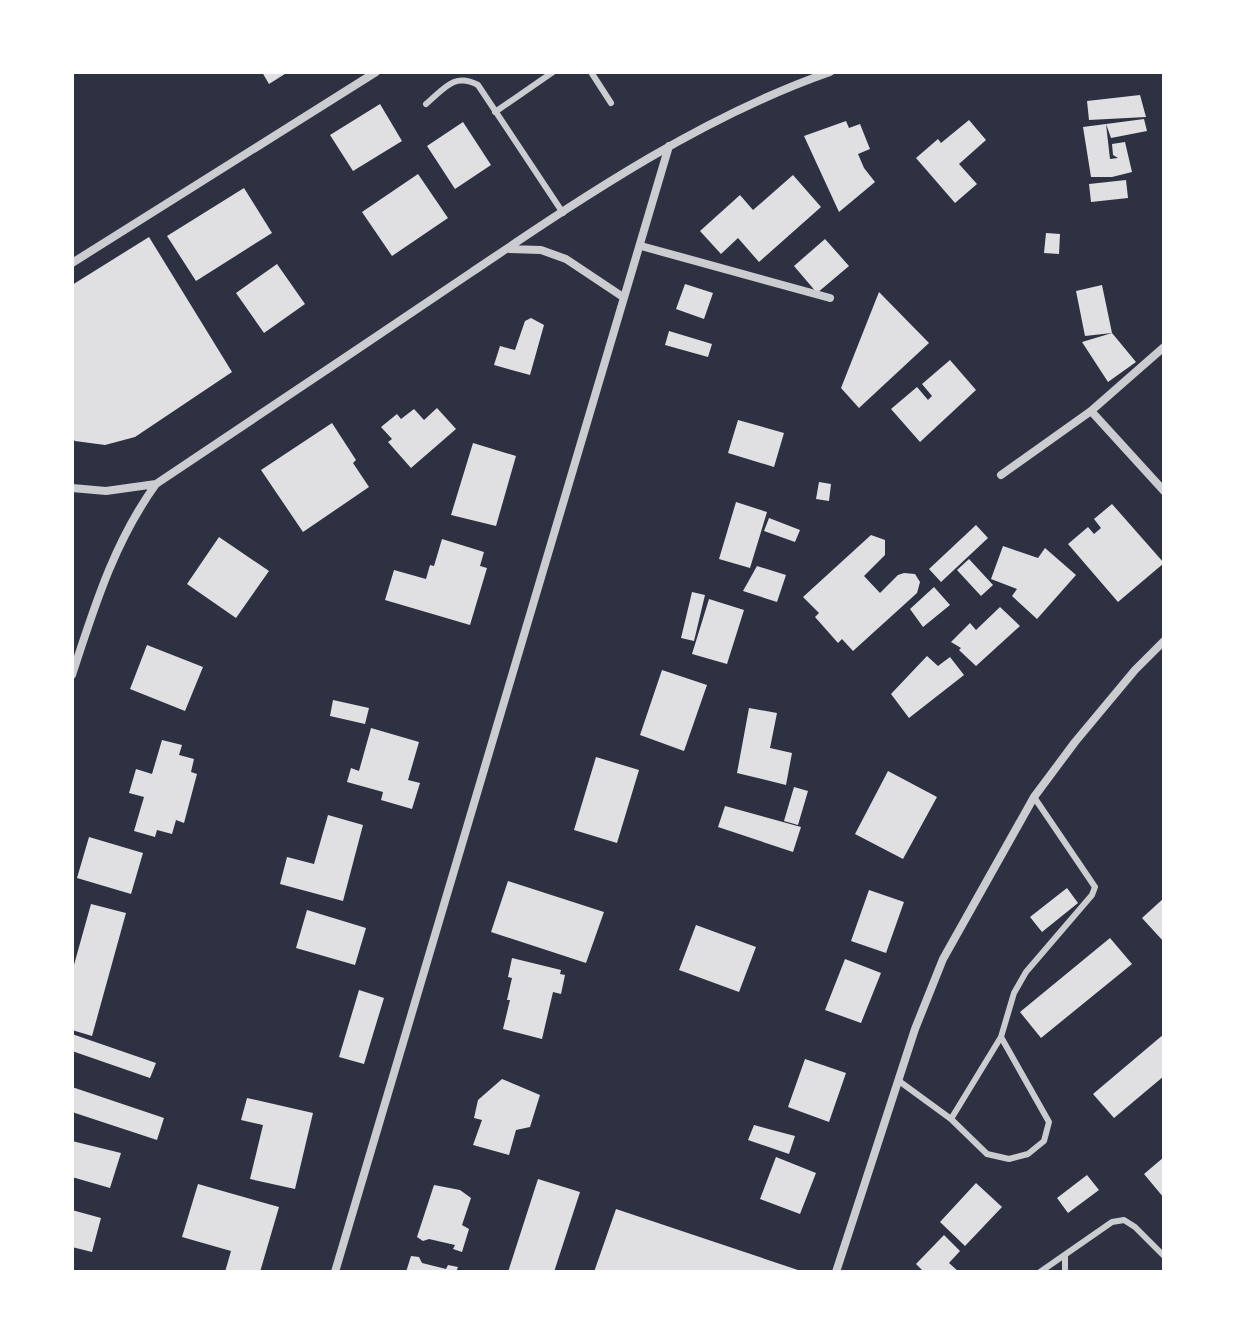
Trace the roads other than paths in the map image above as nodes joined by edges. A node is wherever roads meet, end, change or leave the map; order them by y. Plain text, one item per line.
1 (376, 72) edge
2 (553, 72) edge
3 (591, 72) edge
4 (830, 72) edge
5 (611, 103) dead end
6 (426, 104) dead end
7 (495, 112) junction
8 (669, 146) junction
9 (563, 213) junction
10 (641, 246) junction
11 (507, 249) junction
12 (72, 263) edge
13 (623, 297) junction
14 (830, 298) dead end
15 (1164, 347) edge
16 (1091, 411) junction
17 (1001, 475) dead end
18 (156, 484) junction
19 (72, 488) edge
20 (1164, 491) edge
21 (1164, 641) edge
22 (72, 675) edge
23 (1034, 797) junction
24 (1001, 1037) junction
25 (899, 1081) junction
26 (951, 1119) junction
27 (1065, 1255) junction
28 (1164, 1256) edge
29 (335, 1272) edge
30 (836, 1272) edge
31 (1040, 1272) edge
32 (1065, 1272) edge

1 - 12 street
2 - 7 lane
3 - 5 lane
4 - 8 street
6 - 7 lane
7 - 9 lane
8 - 9 street
8 - 10 street
9 - 11 street
10 - 13 street
10 - 14 street
11 - 13 street
11 - 18 street
13 - 29 street
15 - 16 street
16 - 17 street
16 - 20 street
18 - 19 street
18 - 22 street
21 - 23 street
23 - 24 lane
23 - 25 street
24 - 26 lane
24 - 26 lane
25 - 26 lane
25 - 30 street
27 - 28 lane
27 - 31 lane
27 - 32 lane

